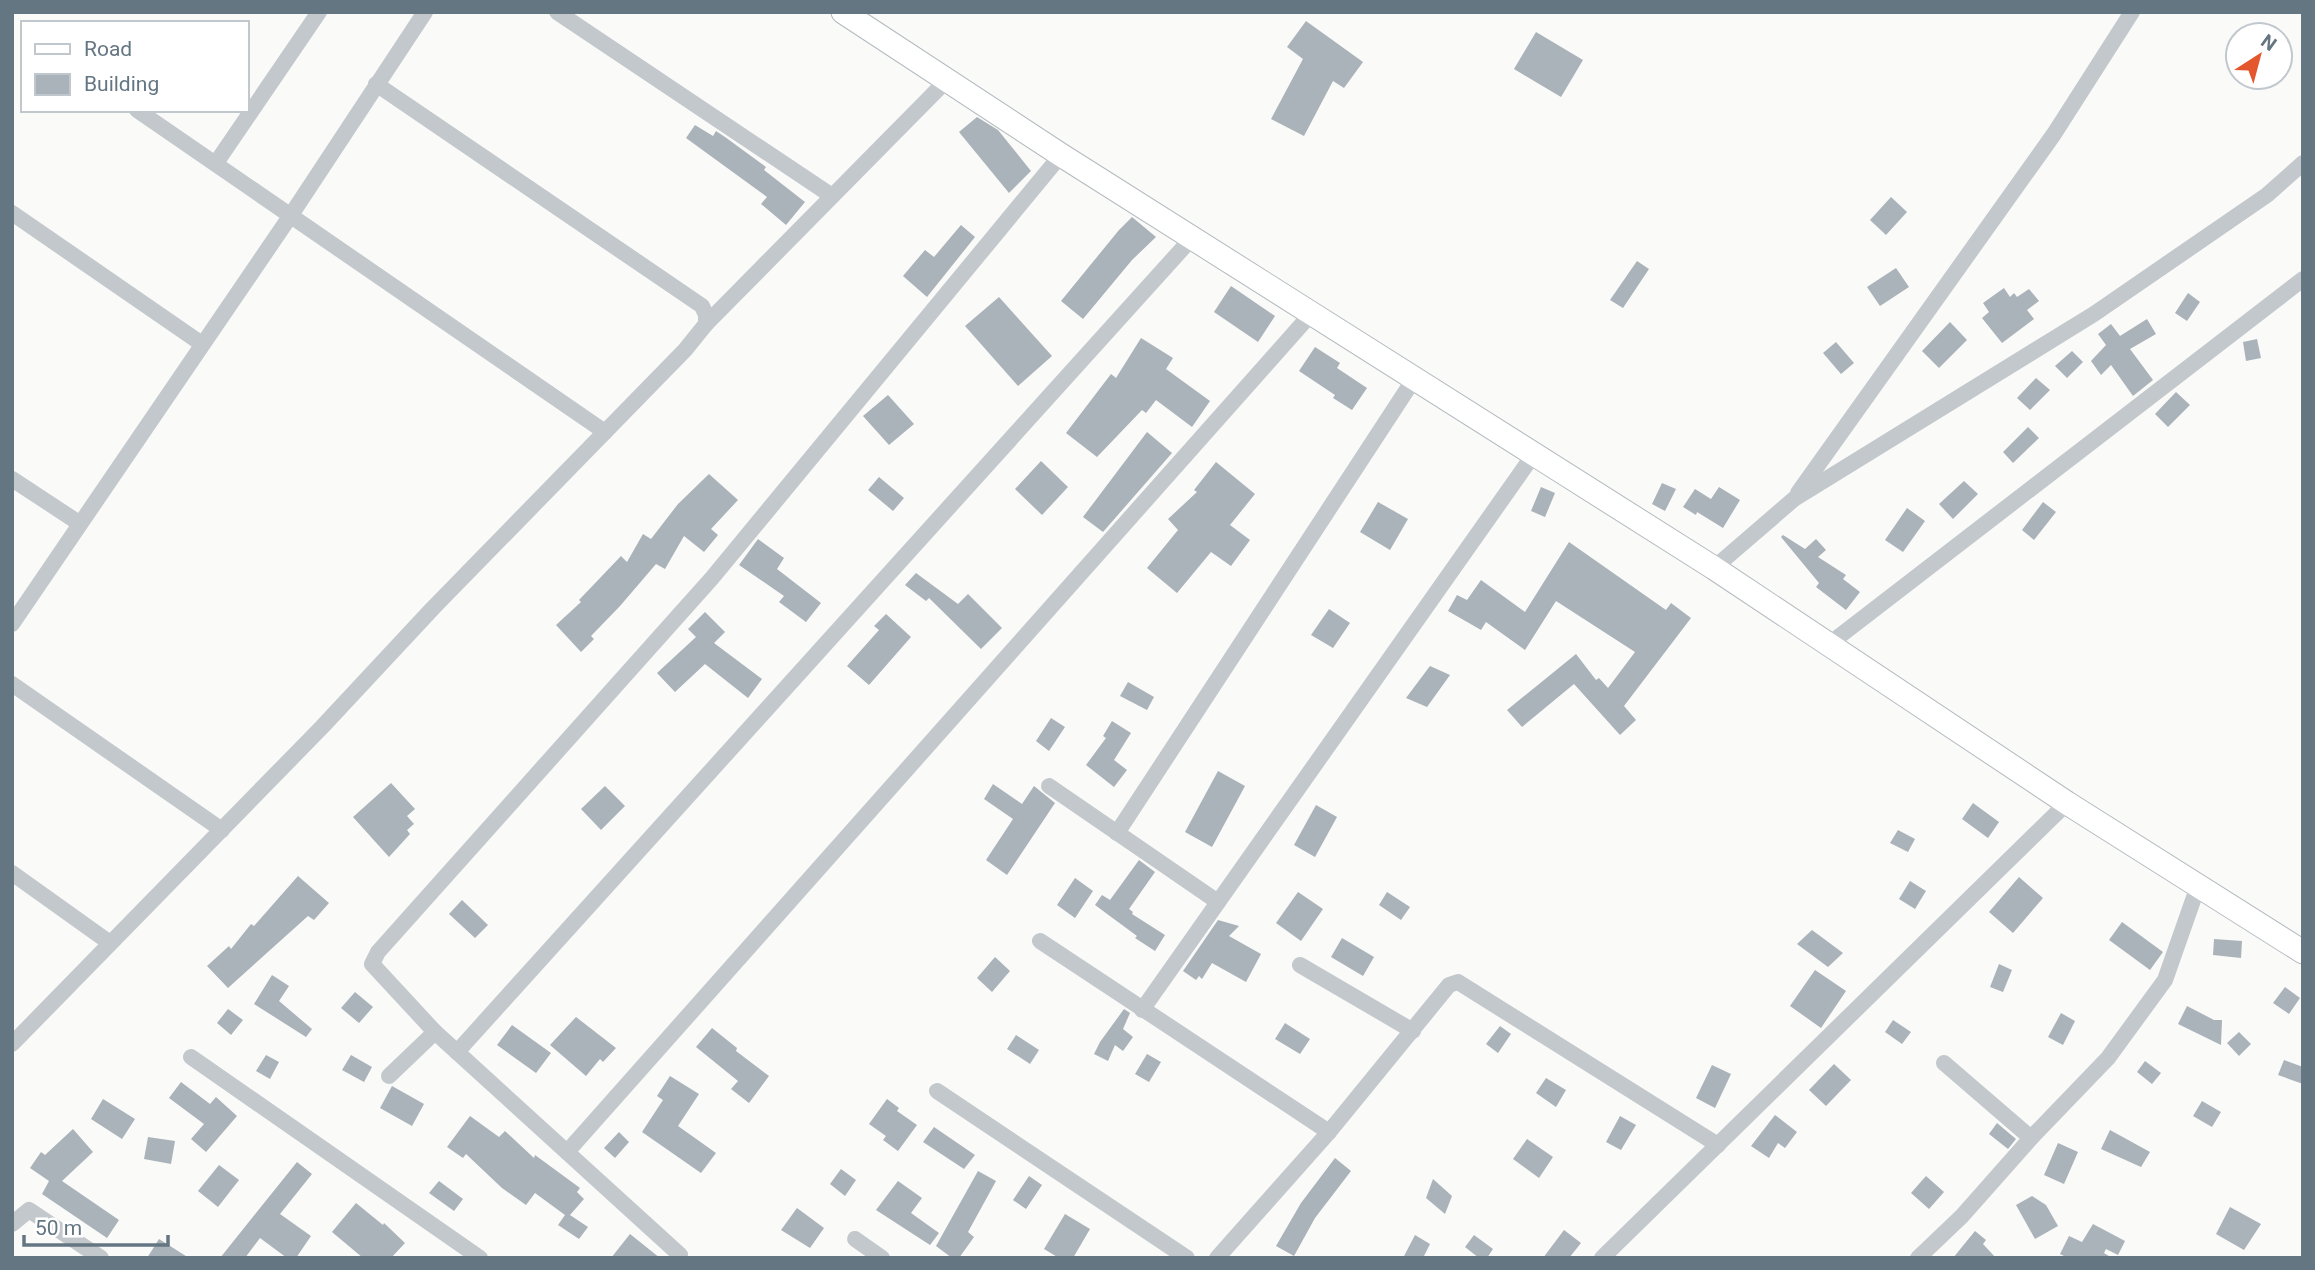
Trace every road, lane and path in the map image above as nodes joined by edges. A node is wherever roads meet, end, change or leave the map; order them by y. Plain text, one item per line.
1 (319, 12) edge
2 (425, 12) edge
3 (557, 12) edge
4 (2132, 12) edge
5 (851, 14) edge
6 (947, 80) junction
7 (376, 84) junction
8 (140, 112) edge
9 (1061, 155) junction
10 (216, 163) junction
11 (2303, 163) edge
12 (832, 196) junction
13 (12, 213) edge
14 (291, 215) junction
15 (1192, 239) junction
16 (2303, 279) edge
17 (1311, 314) junction
18 (706, 324) junction
19 (202, 344) junction
20 (1414, 379) junction
21 (605, 432) junction
22 (1534, 454) junction
23 (12, 479) edge
24 (1794, 499) junction
25 (79, 523) junction
26 (1714, 568) junction
27 (12, 624) edge
28 (1828, 645) junction
29 (12, 684) edge
30 (1049, 786) dead end
31 (2067, 803) junction
32 (222, 830) junction
33 (1117, 832) junction
34 (12, 873) edge
35 (2198, 886) junction
36 (1218, 902) junction
37 (1040, 941) dead end
38 (110, 943) junction
39 (2303, 952) edge
40 (1300, 965) dead end
41 (1142, 1010) junction
42 (1413, 1031) junction
43 (435, 1032) junction
44 (12, 1044) edge
45 (457, 1052) junction
46 (191, 1057) dead end
47 (1944, 1063) dead end
48 (389, 1076) dead end
49 (937, 1091) dead end
50 (1329, 1132) junction
51 (2031, 1138) junction
52 (1718, 1145) junction
53 (567, 1152) junction
54 (12, 1224) edge
55 (855, 1239) dead end
56 (680, 1255) dead end
57 (101, 1258) edge
58 (481, 1258) edge
59 (882, 1258) edge
60 (1187, 1258) edge
61 (1217, 1258) edge
62 (1602, 1258) edge
63 (1918, 1258) edge

1 - 10 street
2 - 7 street
3 - 12 street
4 - 24 street
5 - 6 street
6 - 9 street
6 - 12 street
7 - 14 street
7 - 18 street
8 - 10 street
9 - 15 street
9 - 43 street
10 - 14 street
11 - 24 street
12 - 18 street
13 - 19 street
14 - 19 street
14 - 21 street
15 - 17 street
15 - 45 street
16 - 28 street
17 - 20 street
17 - 53 street
18 - 21 street
19 - 25 street
20 - 22 street
20 - 33 street
21 - 32 street
22 - 26 street
22 - 36 street
23 - 25 street
24 - 26 street
25 - 27 street
26 - 28 street
28 - 31 street
29 - 32 street
30 - 33 street
31 - 35 street
31 - 52 street
32 - 38 street
33 - 36 street
34 - 38 street
35 - 39 street
35 - 51 street
36 - 41 street
37 - 41 street
38 - 44 street
40 - 42 street
41 - 50 street
42 - 50 street
42 - 52 street
43 - 45 street
43 - 48 street
45 - 53 street
46 - 58 street
47 - 51 street
49 - 60 street
50 - 61 street
51 - 63 street
52 - 62 street
53 - 56 street
54 - 57 street
55 - 59 street

